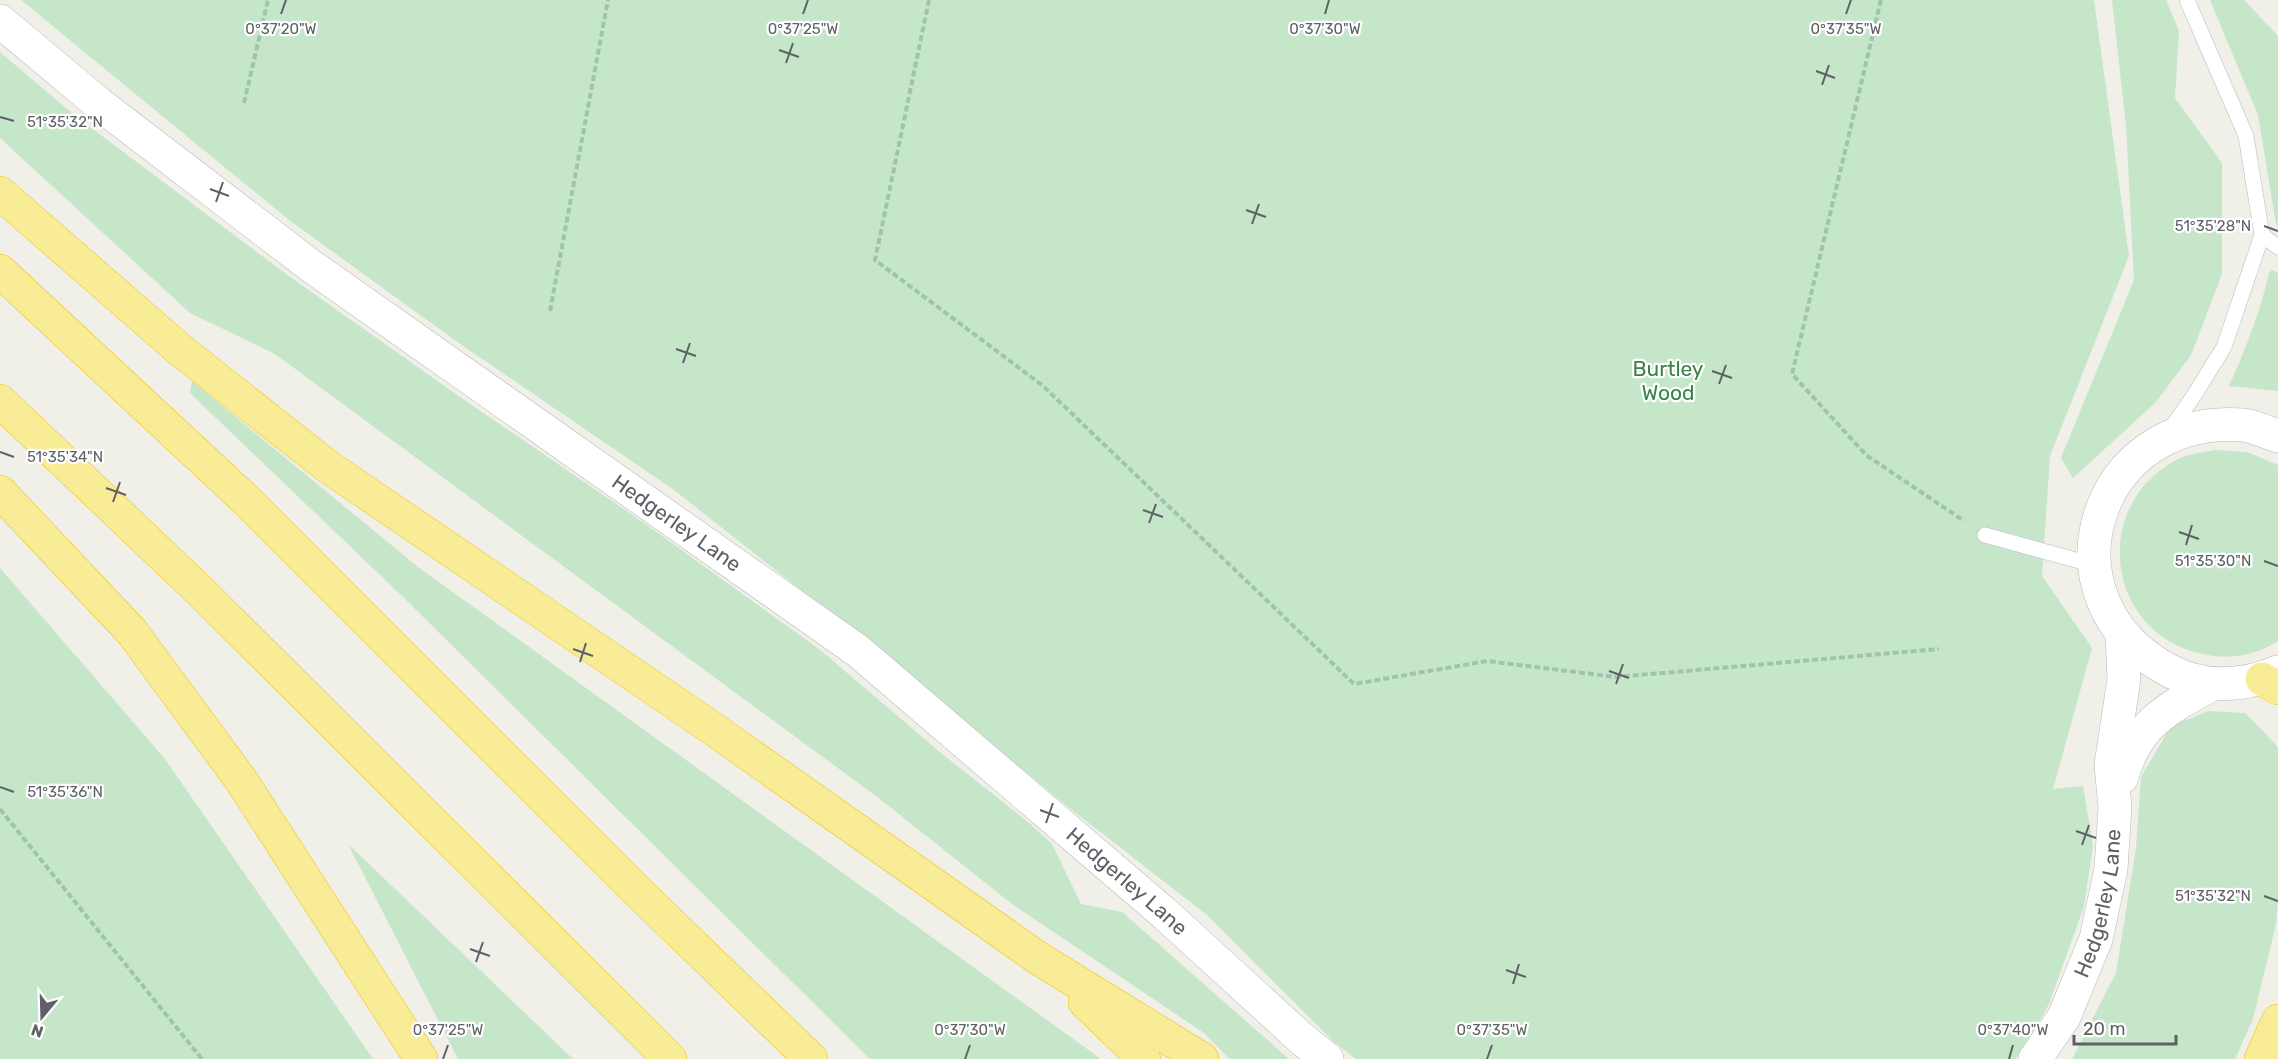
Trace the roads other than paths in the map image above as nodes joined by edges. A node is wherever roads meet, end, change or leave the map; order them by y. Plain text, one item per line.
1 (2187, 0) edge
2 (0, 21) edge
3 (0, 193) edge
4 (2262, 235) junction
5 (2278, 247) edge
6 (0, 271) edge
7 (0, 401) edge
8 (2278, 436) edge
9 (2163, 438) junction
10 (0, 492) edge
11 (1985, 535) road end
12 (2094, 565) junction
13 (2122, 635) junction
14 (2273, 680) edge
15 (2213, 684) junction
16 (2115, 807) junction
17 (1038, 958) junction
18 (2278, 1021) edge
19 (421, 1059) edge
20 (670, 1059) edge
21 (811, 1059) edge
22 (1144, 1059) edge
23 (1202, 1059) edge
24 (1327, 1059) edge
25 (2035, 1059) edge
26 (2261, 1059) edge

1 - 4 lane
2 - 24 street, Hedgerley Lane
3 - 17 highway
4 - 5 lane
4 - 9 lane
6 - 21 highway
7 - 20 highway
8 - 9 street
9 - 12 street
10 - 19 highway
11 - 12 lane
12 - 13 street
13 - 15 street
13 - 16 street, Hedgerley Lane
14 - 15 street
15 - 16 street, Hedgerley Lane
16 - 25 street, Hedgerley Lane
17 - 22 highway
17 - 23 highway
18 - 26 highway

